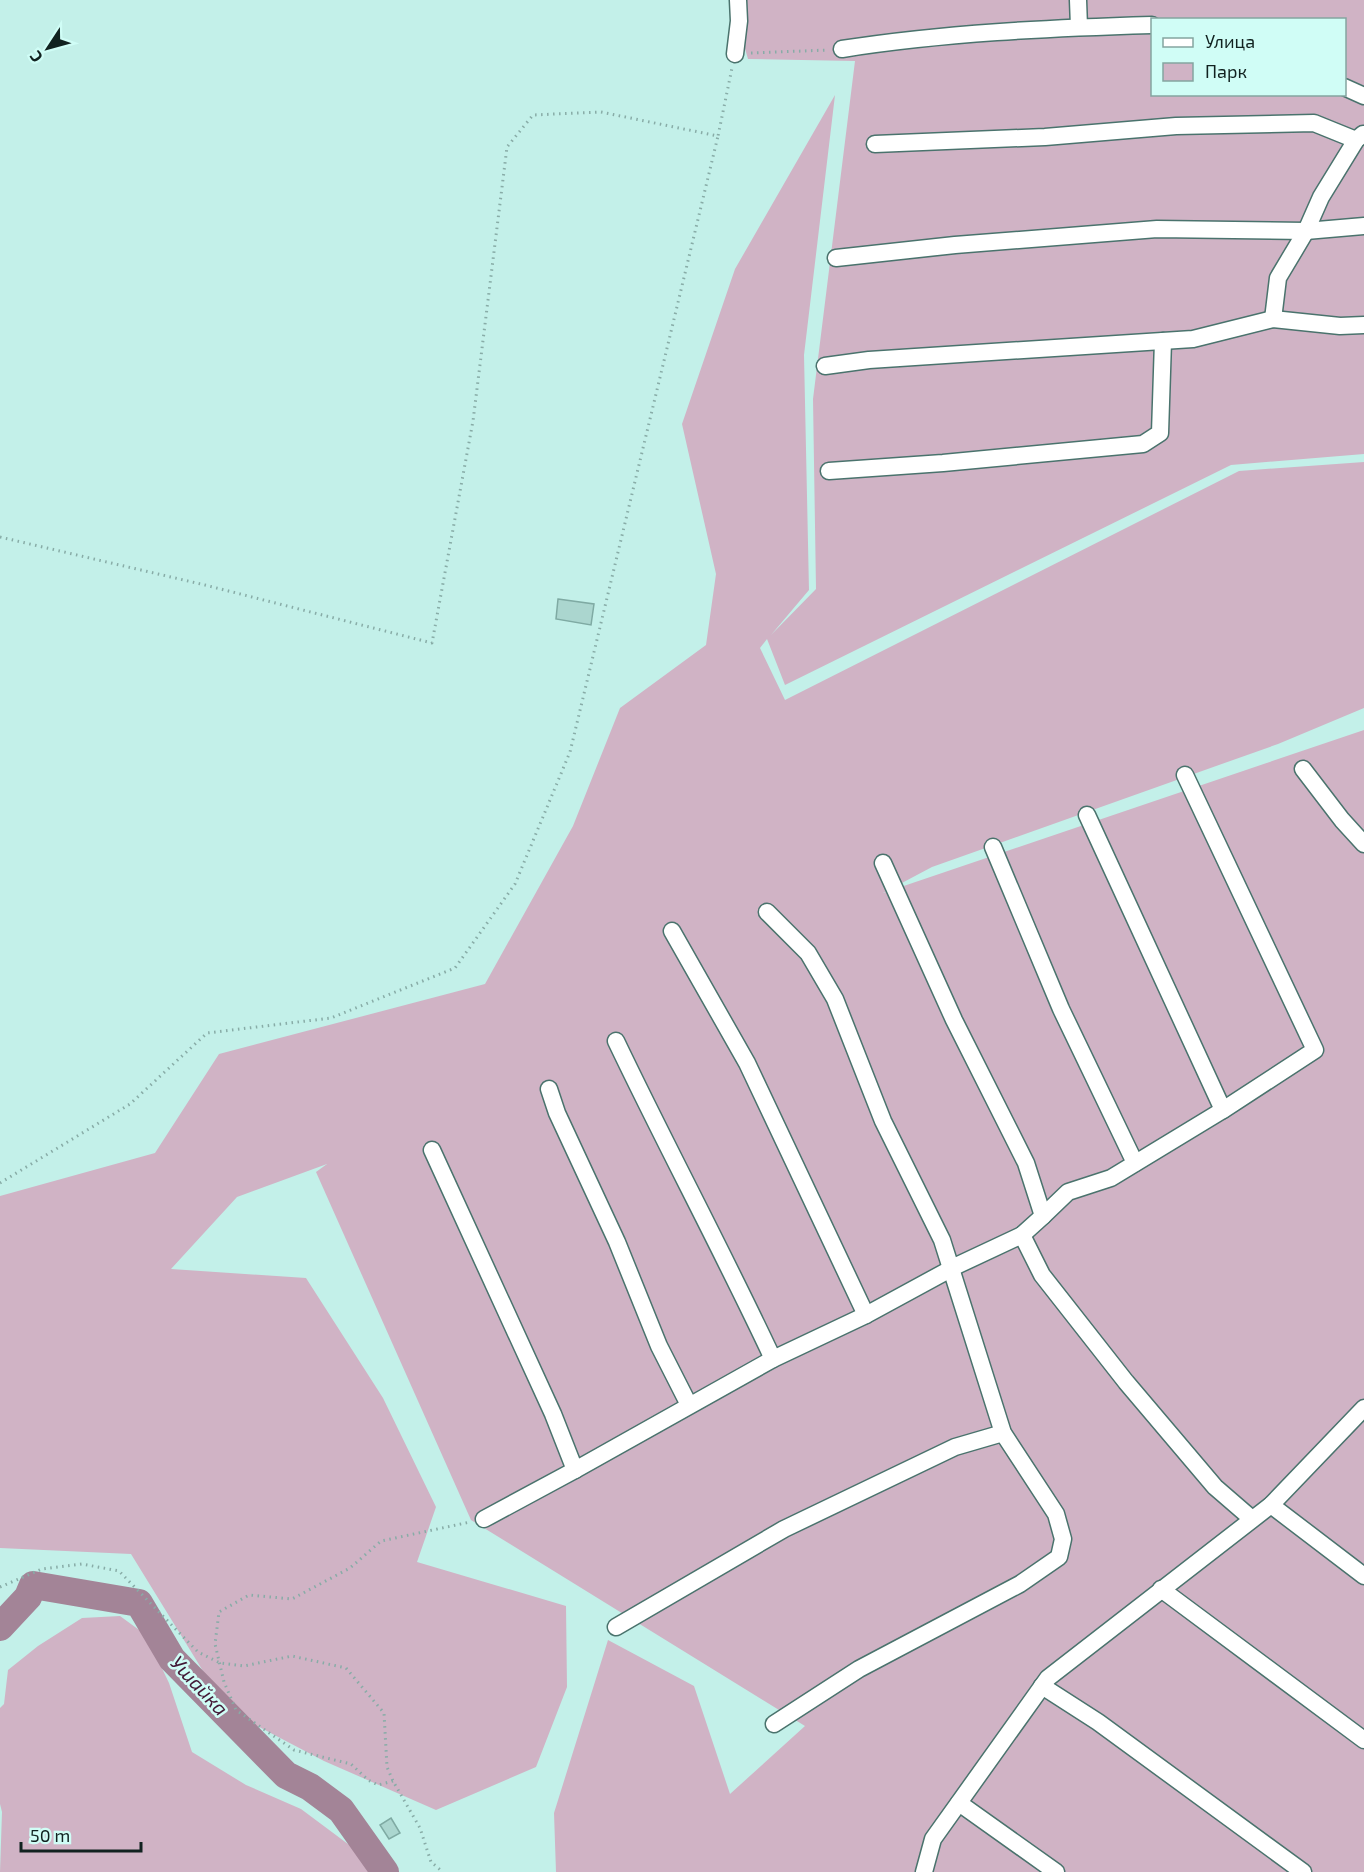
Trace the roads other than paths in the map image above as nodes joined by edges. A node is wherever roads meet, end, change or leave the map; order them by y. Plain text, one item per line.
1 (738, 0) edge
2 (1078, 0) edge
3 (1151, 25) edge
4 (1079, 27) junction
5 (842, 49) road end
6 (735, 54) road end
7 (1346, 88) edge
8 (1364, 96) edge
9 (1360, 137) edge
10 (875, 144) dead end
11 (1364, 226) edge
12 (1306, 231) junction
13 (836, 258) dead end
14 (1274, 319) junction
15 (1364, 326) edge
16 (1163, 341) junction
17 (825, 366) dead end
18 (829, 471) dead end
19 (1303, 769) dead end
20 (1185, 775) dead end
21 (1087, 815) dead end
22 (1364, 844) edge
23 (993, 847) dead end
24 (883, 863) dead end
25 (767, 912) dead end
26 (672, 931) dead end
27 (616, 1041) dead end
28 (549, 1089) dead end
29 (1223, 1110) junction
30 (432, 1150) dead end
31 (1135, 1163) junction
32 (1043, 1216) junction
33 (1022, 1235) junction
34 (951, 1268) junction
35 (866, 1315) junction
36 (773, 1359) junction
37 (689, 1406) junction
38 (1363, 1412) edge
39 (1002, 1433) junction
40 (575, 1470) junction
41 (1271, 1505) junction
42 (484, 1519) road end
43 (1252, 1519) junction
44 (1364, 1576) edge
45 (1161, 1589) junction
46 (616, 1627) dead end
47 (1042, 1686) junction
48 (774, 1724) dead end
49 (1364, 1740) edge
50 (959, 1803) junction
51 (924, 1872) edge
52 (1056, 1872) edge
53 (1304, 1872) edge

1 - 6 street
2 - 4 street
3 - 4 street
4 - 5 street
7 - 8 street
9 - 10 street
9 - 12 street
11 - 12 street
12 - 13 street
12 - 14 street
14 - 15 street
14 - 16 street
16 - 17 street
16 - 18 street
19 - 22 street
20 - 29 street
21 - 29 street
23 - 31 street
24 - 32 street
25 - 34 street
26 - 35 street
27 - 36 street
28 - 37 street
29 - 31 street
30 - 40 street
31 - 32 street
32 - 33 street
33 - 34 street
33 - 43 street
34 - 35 street
34 - 39 street
35 - 36 street
36 - 37 street
37 - 40 street
38 - 41 street
39 - 46 street
39 - 48 street
40 - 42 street
41 - 43 street
41 - 44 street
43 - 45 street
45 - 47 street
45 - 49 street
47 - 50 street
47 - 53 street
50 - 51 street
50 - 52 street

